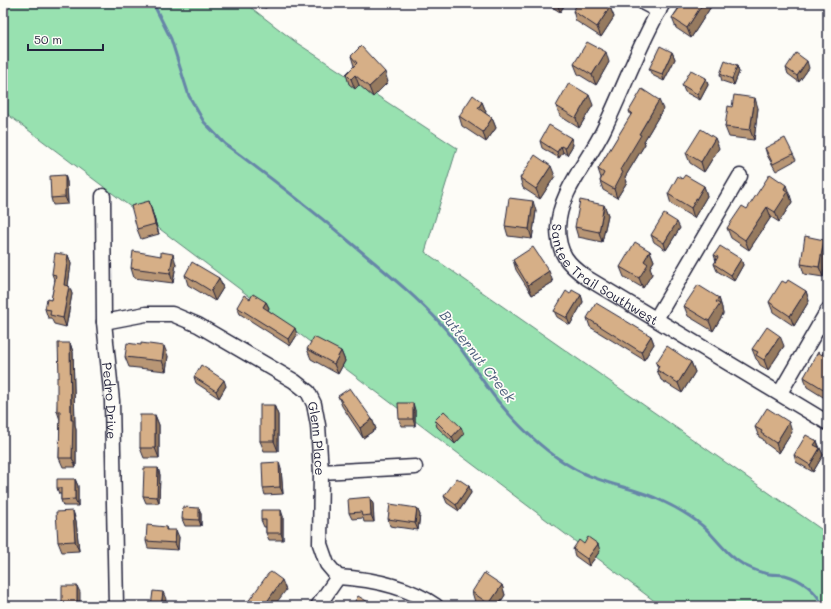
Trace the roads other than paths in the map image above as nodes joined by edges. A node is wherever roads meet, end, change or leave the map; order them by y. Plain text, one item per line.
1 (644, 3) edge
2 (661, 7) edge
3 (740, 176) dead end
4 (103, 196) dead end
5 (828, 310) edge
6 (656, 319) junction
7 (104, 322) junction
8 (780, 393) junction
9 (828, 423) edge
10 (415, 467) dead end
11 (321, 472) junction
12 (338, 577) junction
13 (116, 606) edge
14 (318, 606) edge
15 (436, 606) edge

1 - 2 street
2 - 6 street, Santee Trail Southwest
3 - 6 street
4 - 7 street, Pedro Drive
5 - 8 street
6 - 8 street, Santee Trail Southwest
7 - 11 street, Glenn Place
7 - 13 street, Pedro Drive
8 - 9 street, Santee Trail Southwest
10 - 11 street
11 - 12 street, Glenn Place
12 - 14 street
12 - 15 street

